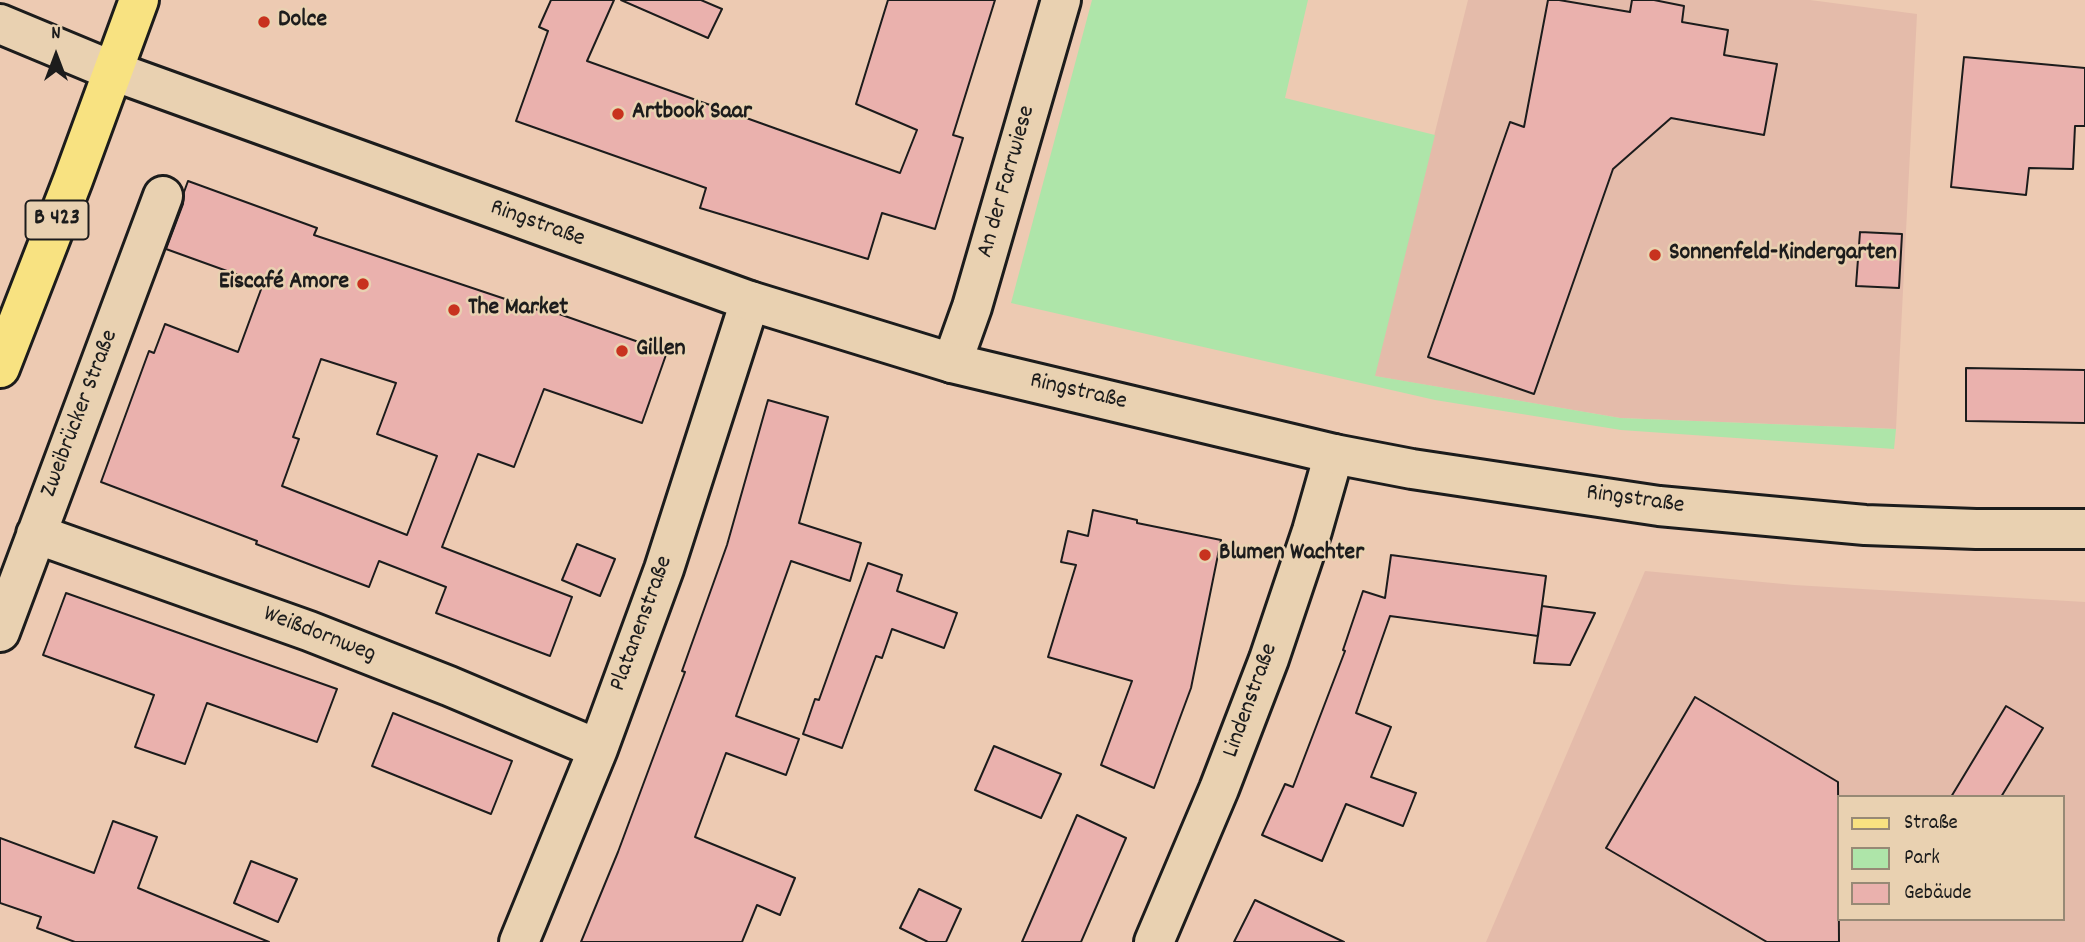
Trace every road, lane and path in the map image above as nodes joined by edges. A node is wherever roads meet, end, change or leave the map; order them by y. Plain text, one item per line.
1 (139, 0) edge
2 (1061, 0) edge
3 (0, 24) edge
4 (113, 71) junction
5 (163, 196) dead end
6 (750, 301) junction
7 (952, 363) junction
8 (0, 368) edge
9 (1334, 454) junction
10 (2085, 528) edge
11 (36, 534) junction
12 (0, 632) edge
13 (598, 749) junction
14 (519, 942) edge
15 (1154, 942) edge

1 - 4 main road, B 423
2 - 7 street, An der Farrwiese
3 - 4 street, Ringstraße
4 - 6 street, Ringstraße
4 - 8 main road, B 423
5 - 11 street, Zweibrücker Straße
6 - 7 street, Ringstraße
6 - 13 street, Platanenstraße
7 - 9 street, Ringstraße
9 - 10 street, Ringstraße
9 - 15 street, Lindenstraße
11 - 12 street, Zweibrücker Straße
11 - 13 street, Weißdornweg
13 - 14 street, Platanenstraße

